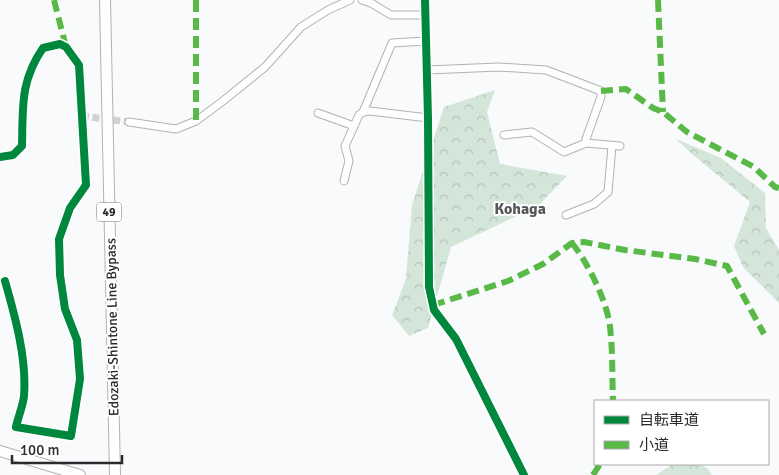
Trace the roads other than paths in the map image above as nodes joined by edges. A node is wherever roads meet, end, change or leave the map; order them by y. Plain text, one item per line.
1 (105, 0) edge
2 (350, 0) edge
3 (362, 0) edge
4 (425, 0) edge
5 (425, 15) junction
6 (426, 41) junction
7 (426, 70) junction
8 (363, 112) junction
9 (318, 113) dead end
10 (428, 118) junction
11 (129, 122) tunnel mouth
12 (354, 126) junction
13 (504, 135) dead end
14 (586, 144) junction
15 (612, 146) junction
16 (620, 146) dead end
17 (0, 157) edge
18 (344, 180) dead end
19 (566, 214) dead end
20 (5, 281) dead end
21 (0, 451) edge
22 (80, 475) edge
23 (115, 475) edge
24 (524, 475) edge

1 - 23 main road, Edozaki-Shintone Line Bypass / 49
2 - 11 street
3 - 5 street
4 - 5 street
5 - 6 street
6 - 7 street
6 - 8 street
7 - 10 street
7 - 14 street
8 - 10 street
8 - 12 street
9 - 12 street
10 - 24 street
12 - 18 street
13 - 14 street
14 - 15 street
15 - 16 street
15 - 19 street
17 - 20 street
21 - 22 main road

